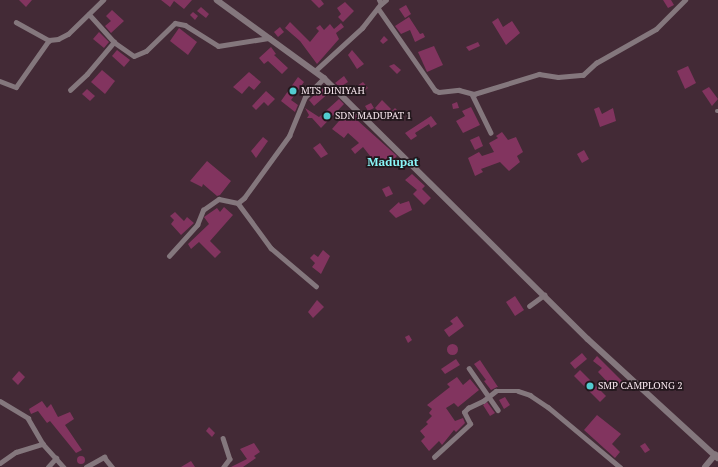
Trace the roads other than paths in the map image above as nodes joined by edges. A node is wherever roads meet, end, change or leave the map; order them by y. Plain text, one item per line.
1 (103, 0) edge
2 (218, 0) edge
3 (386, 0) edge
4 (684, 0) edge
5 (380, 4) edge
6 (89, 14) junction
7 (16, 22) dead end
8 (269, 38) junction
9 (49, 40) junction
10 (114, 42) junction
11 (315, 71) junction
12 (324, 78) junction
13 (0, 81) edge
14 (70, 90) dead end
15 (472, 94) junction
16 (491, 133) dead end
17 (238, 203) junction
18 (169, 256) dead end
19 (316, 286) dead end
20 (544, 295) junction
21 (529, 306) dead end
22 (469, 368) dead end
23 (489, 396) junction
24 (0, 401) edge
25 (498, 410) dead end
26 (223, 438) dead end
27 (43, 444) junction
28 (434, 457) dead end
29 (716, 457) edge
30 (56, 458) junction
31 (0, 462) edge
32 (48, 467) edge
33 (64, 467) edge
34 (86, 467) edge
35 (112, 467) edge
36 (224, 467) edge
37 (620, 467) edge
38 (705, 467) edge

1 - 6 street
2 - 8 street
3 - 5 street
4 - 15 street
5 - 11 street
5 - 15 street
6 - 9 street
6 - 10 street
7 - 9 street
8 - 10 street
8 - 11 street
9 - 13 street
10 - 14 street
11 - 12 street
12 - 17 street
12 - 20 street
15 - 16 street
17 - 18 street
17 - 19 street
20 - 21 street
20 - 29 street
22 - 23 street
23 - 25 street
23 - 28 street
23 - 37 street
24 - 27 street
26 - 36 street
27 - 30 street
27 - 31 street
29 - 38 street
30 - 32 street
30 - 33 street
34 - 35 street

